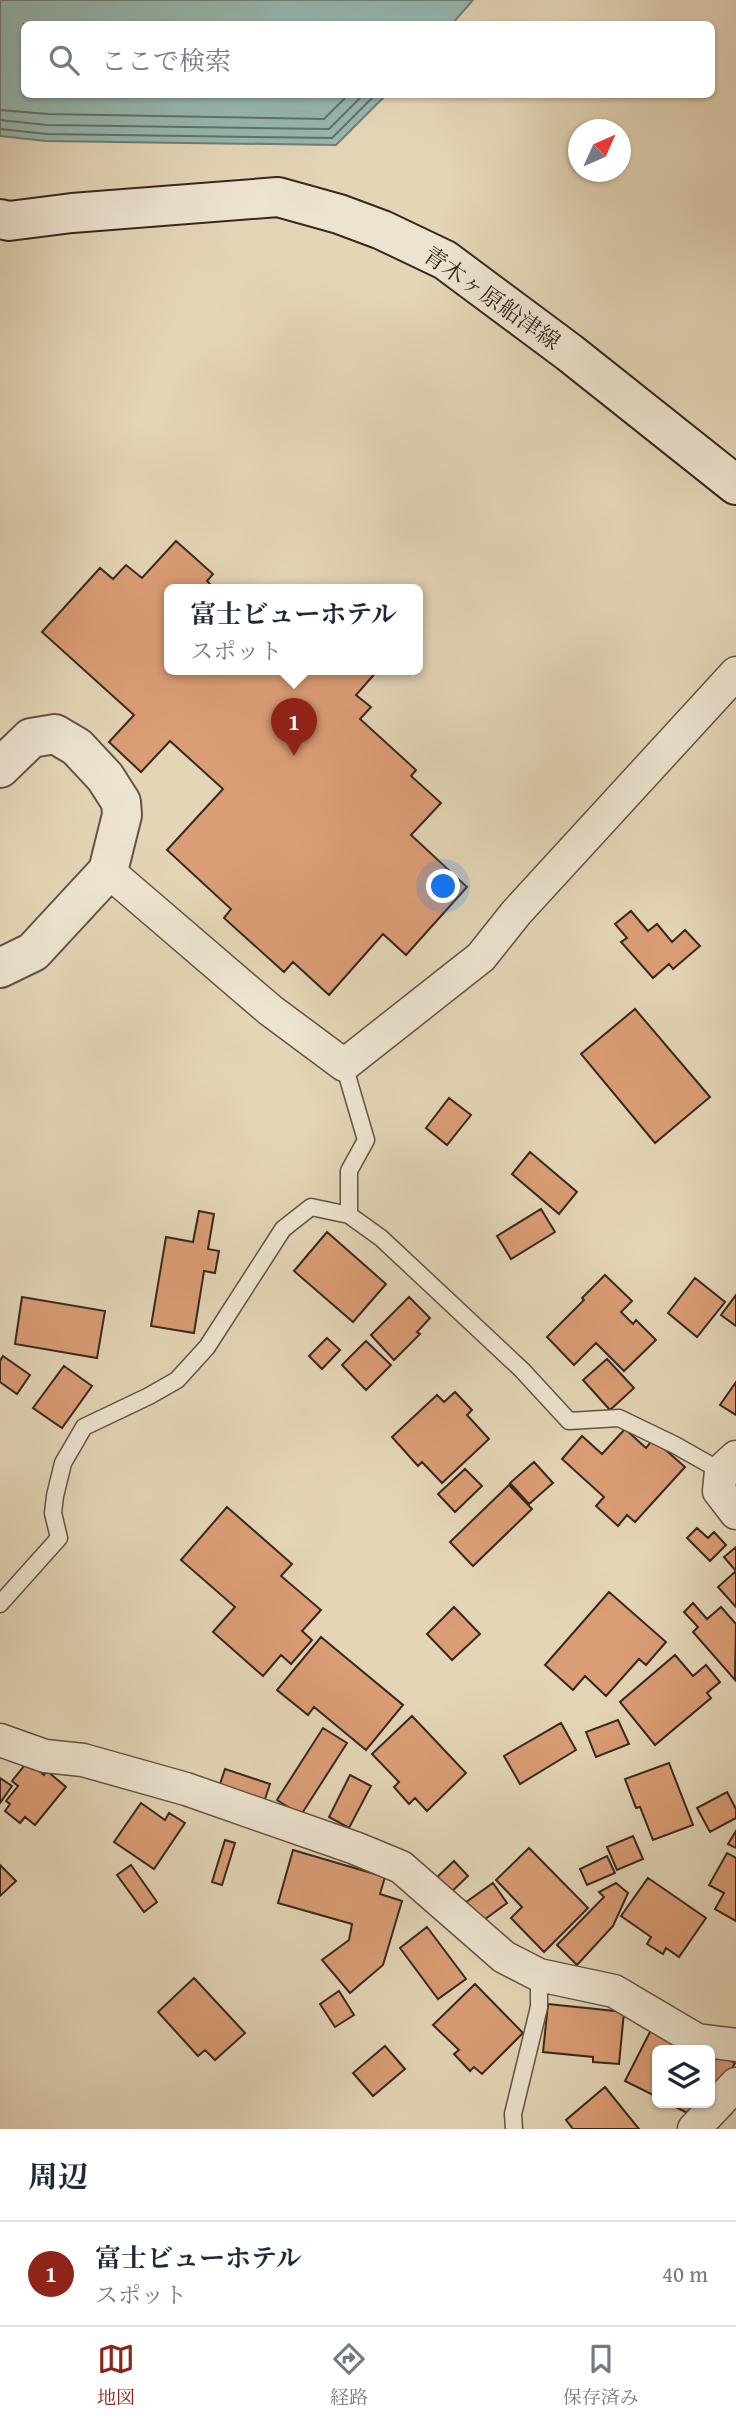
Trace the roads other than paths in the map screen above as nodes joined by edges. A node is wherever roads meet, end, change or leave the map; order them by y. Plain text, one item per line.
1 (0, 219) edge
2 (736, 485) edge
3 (736, 673) edge
4 (0, 768) edge
5 (108, 871) junction
6 (0, 968) edge
7 (344, 1065) junction
8 (349, 1215) junction
9 (729, 1464) edge
10 (736, 1513) edge
11 (0, 1604) edge
12 (0, 1740) edge
13 (539, 1975) junction
14 (736, 2045) edge
15 (736, 2084) edge
16 (514, 2129) edge
17 (694, 2129) edge

1 - 2 main road, 青木ヶ原船津線
3 - 7 street
4 - 5 main road
5 - 6 main road
5 - 7 street
7 - 8 lane
8 - 9 lane
8 - 11 lane
9 - 10 street
12 - 13 street
13 - 14 street
13 - 16 lane
15 - 17 street

